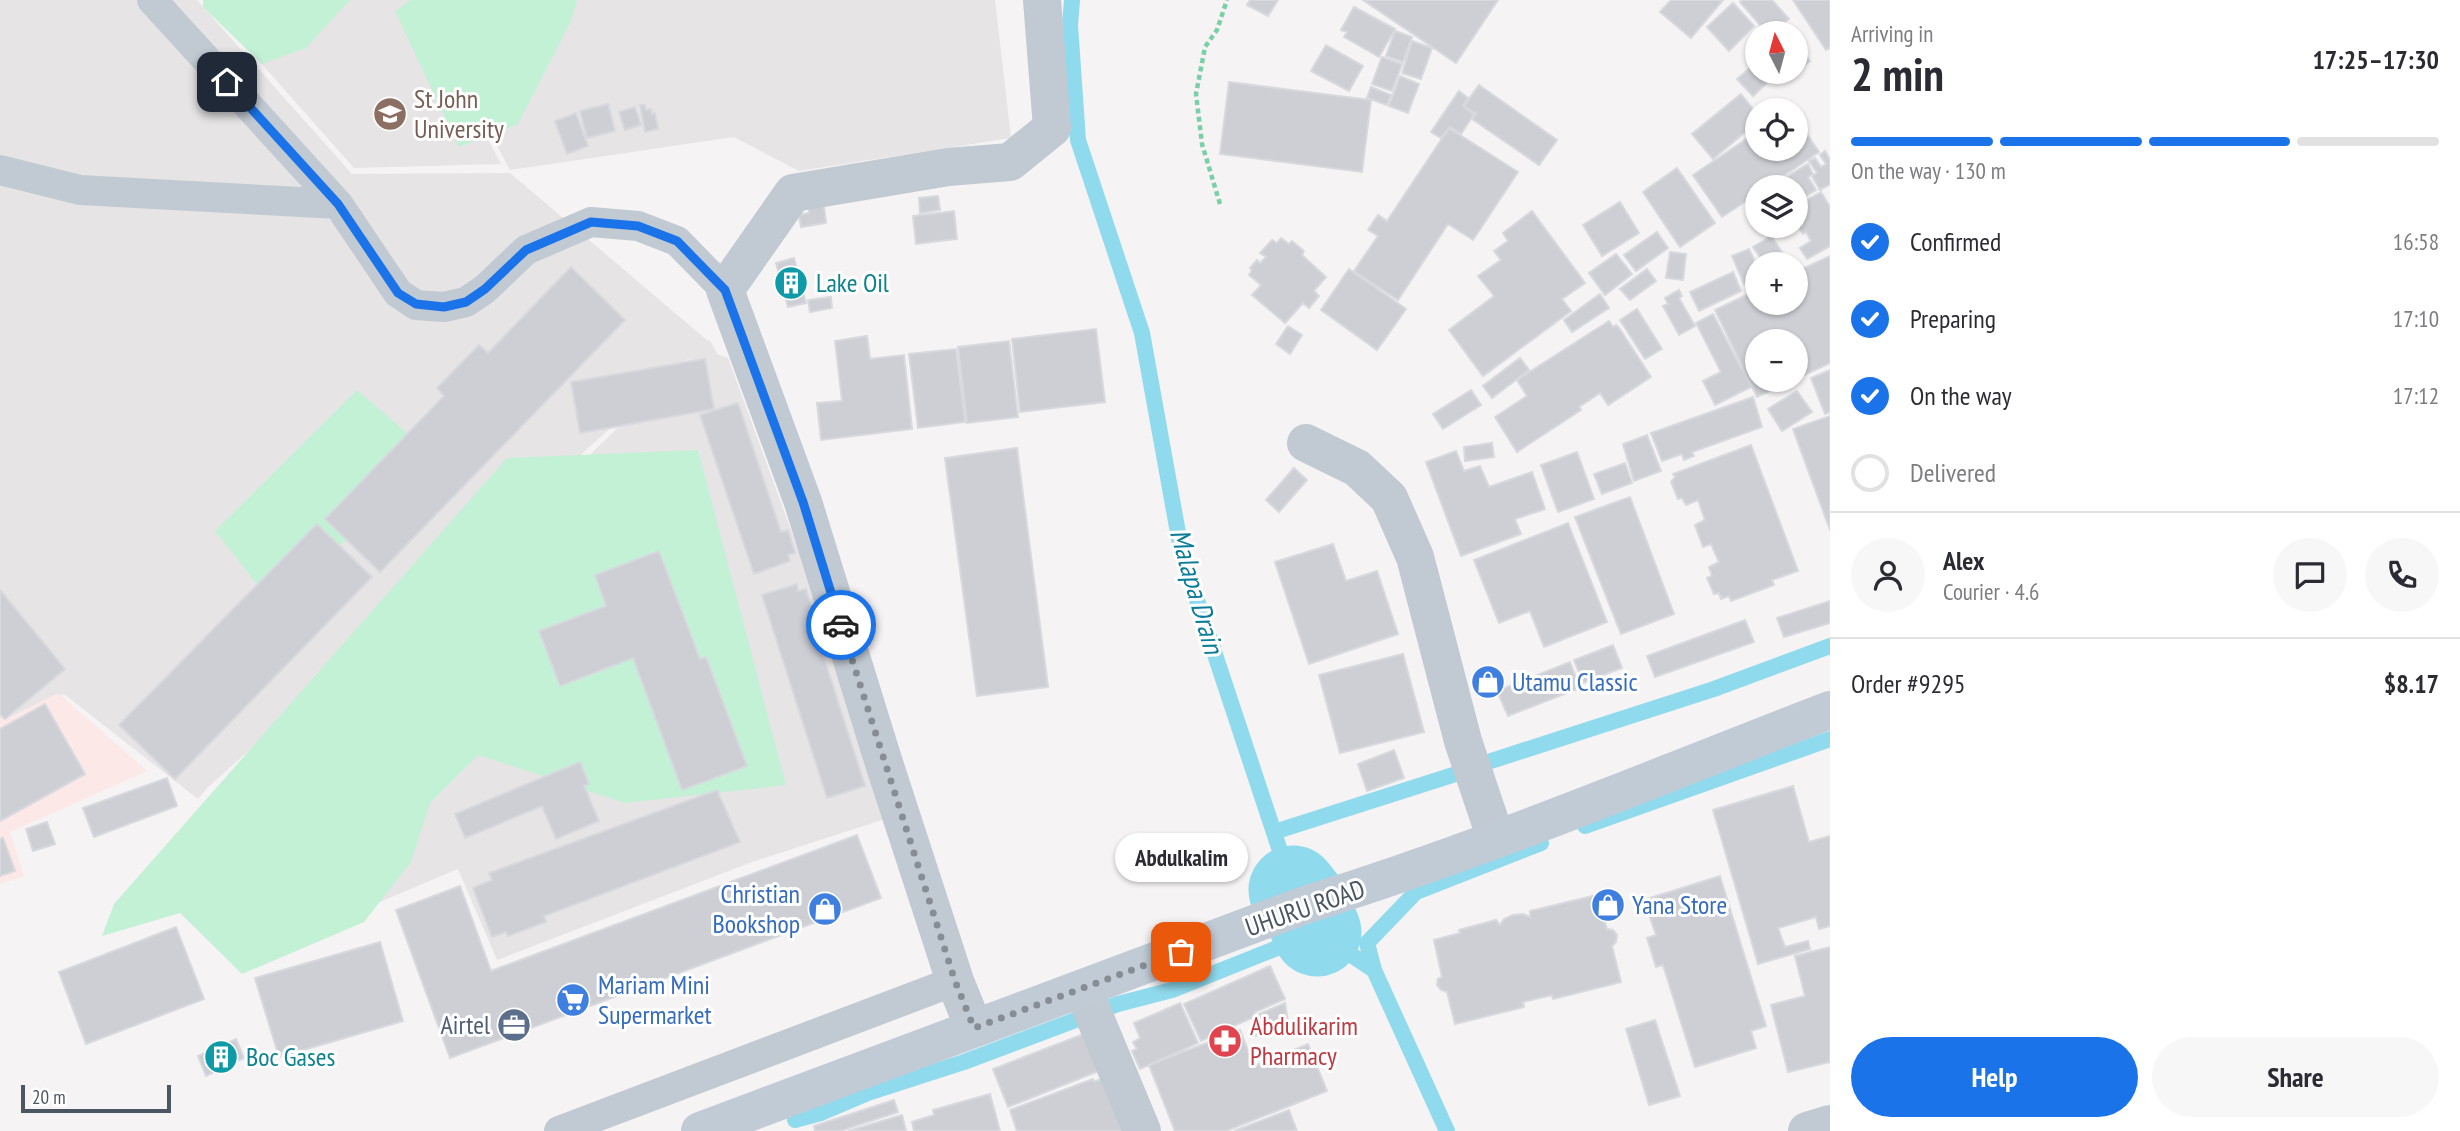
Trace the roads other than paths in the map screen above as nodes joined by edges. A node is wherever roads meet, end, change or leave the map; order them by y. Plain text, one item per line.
1 (152, 0) edge
2 (1042, 0) edge
3 (0, 170) edge
4 (338, 204) junction
5 (725, 290) junction
6 (1306, 443) dead end
7 (1830, 710) edge
8 (1496, 839) junction
9 (955, 981) junction
10 (1083, 989) junction
11 (974, 1028) junction
12 (1830, 1124) edge
13 (559, 1131) edge
14 (700, 1131) edge
15 (1142, 1131) edge
16 (1808, 1131) edge

1 - 4 lane
2 - 5 street
3 - 4 lane
4 - 5 lane
5 - 9 street
6 - 8 street
7 - 8 main road, UHURU ROAD
8 - 10 main road, UHURU ROAD
9 - 11 street
9 - 13 lane
10 - 11 main road, UHURU ROAD
10 - 15 street
11 - 14 main road, UHURU ROAD
12 - 16 street

